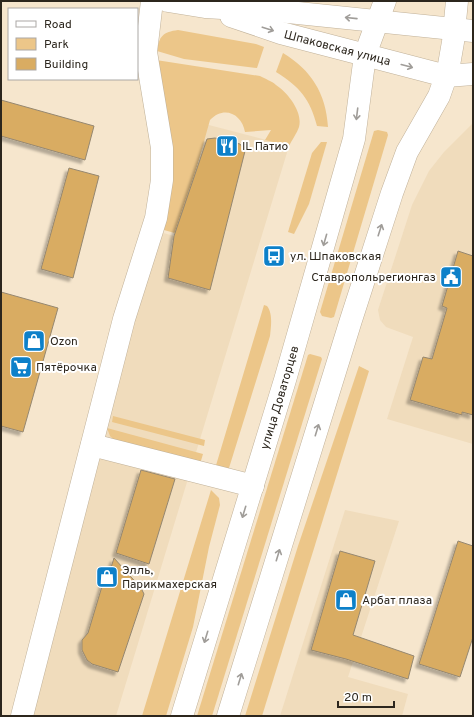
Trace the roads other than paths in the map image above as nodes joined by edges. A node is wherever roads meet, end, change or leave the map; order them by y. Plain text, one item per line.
1 (152, 1) edge
2 (168, 1) edge
3 (384, 5) edge
4 (205, 7) junction
5 (456, 8) edge
6 (473, 31) edge
7 (473, 74) edge
8 (443, 86) junction
9 (92, 445) junction
10 (252, 486) junction
11 (22, 716) edge
12 (182, 716) edge
13 (228, 716) edge

1 - 9 main road
2 - 4 main road, Шпаковская улица
3 -> 10 main road, улица Доваторцев
6 -> 4 main road, Шпаковская улица
4 -> 8 main road, Шпаковская улица
5 - 8 main road
7 - 8 main road, Шпаковская улица
13 -> 8 main road
9 - 10 main road
9 - 11 main road
10 -> 12 main road, улица Доваторцев

